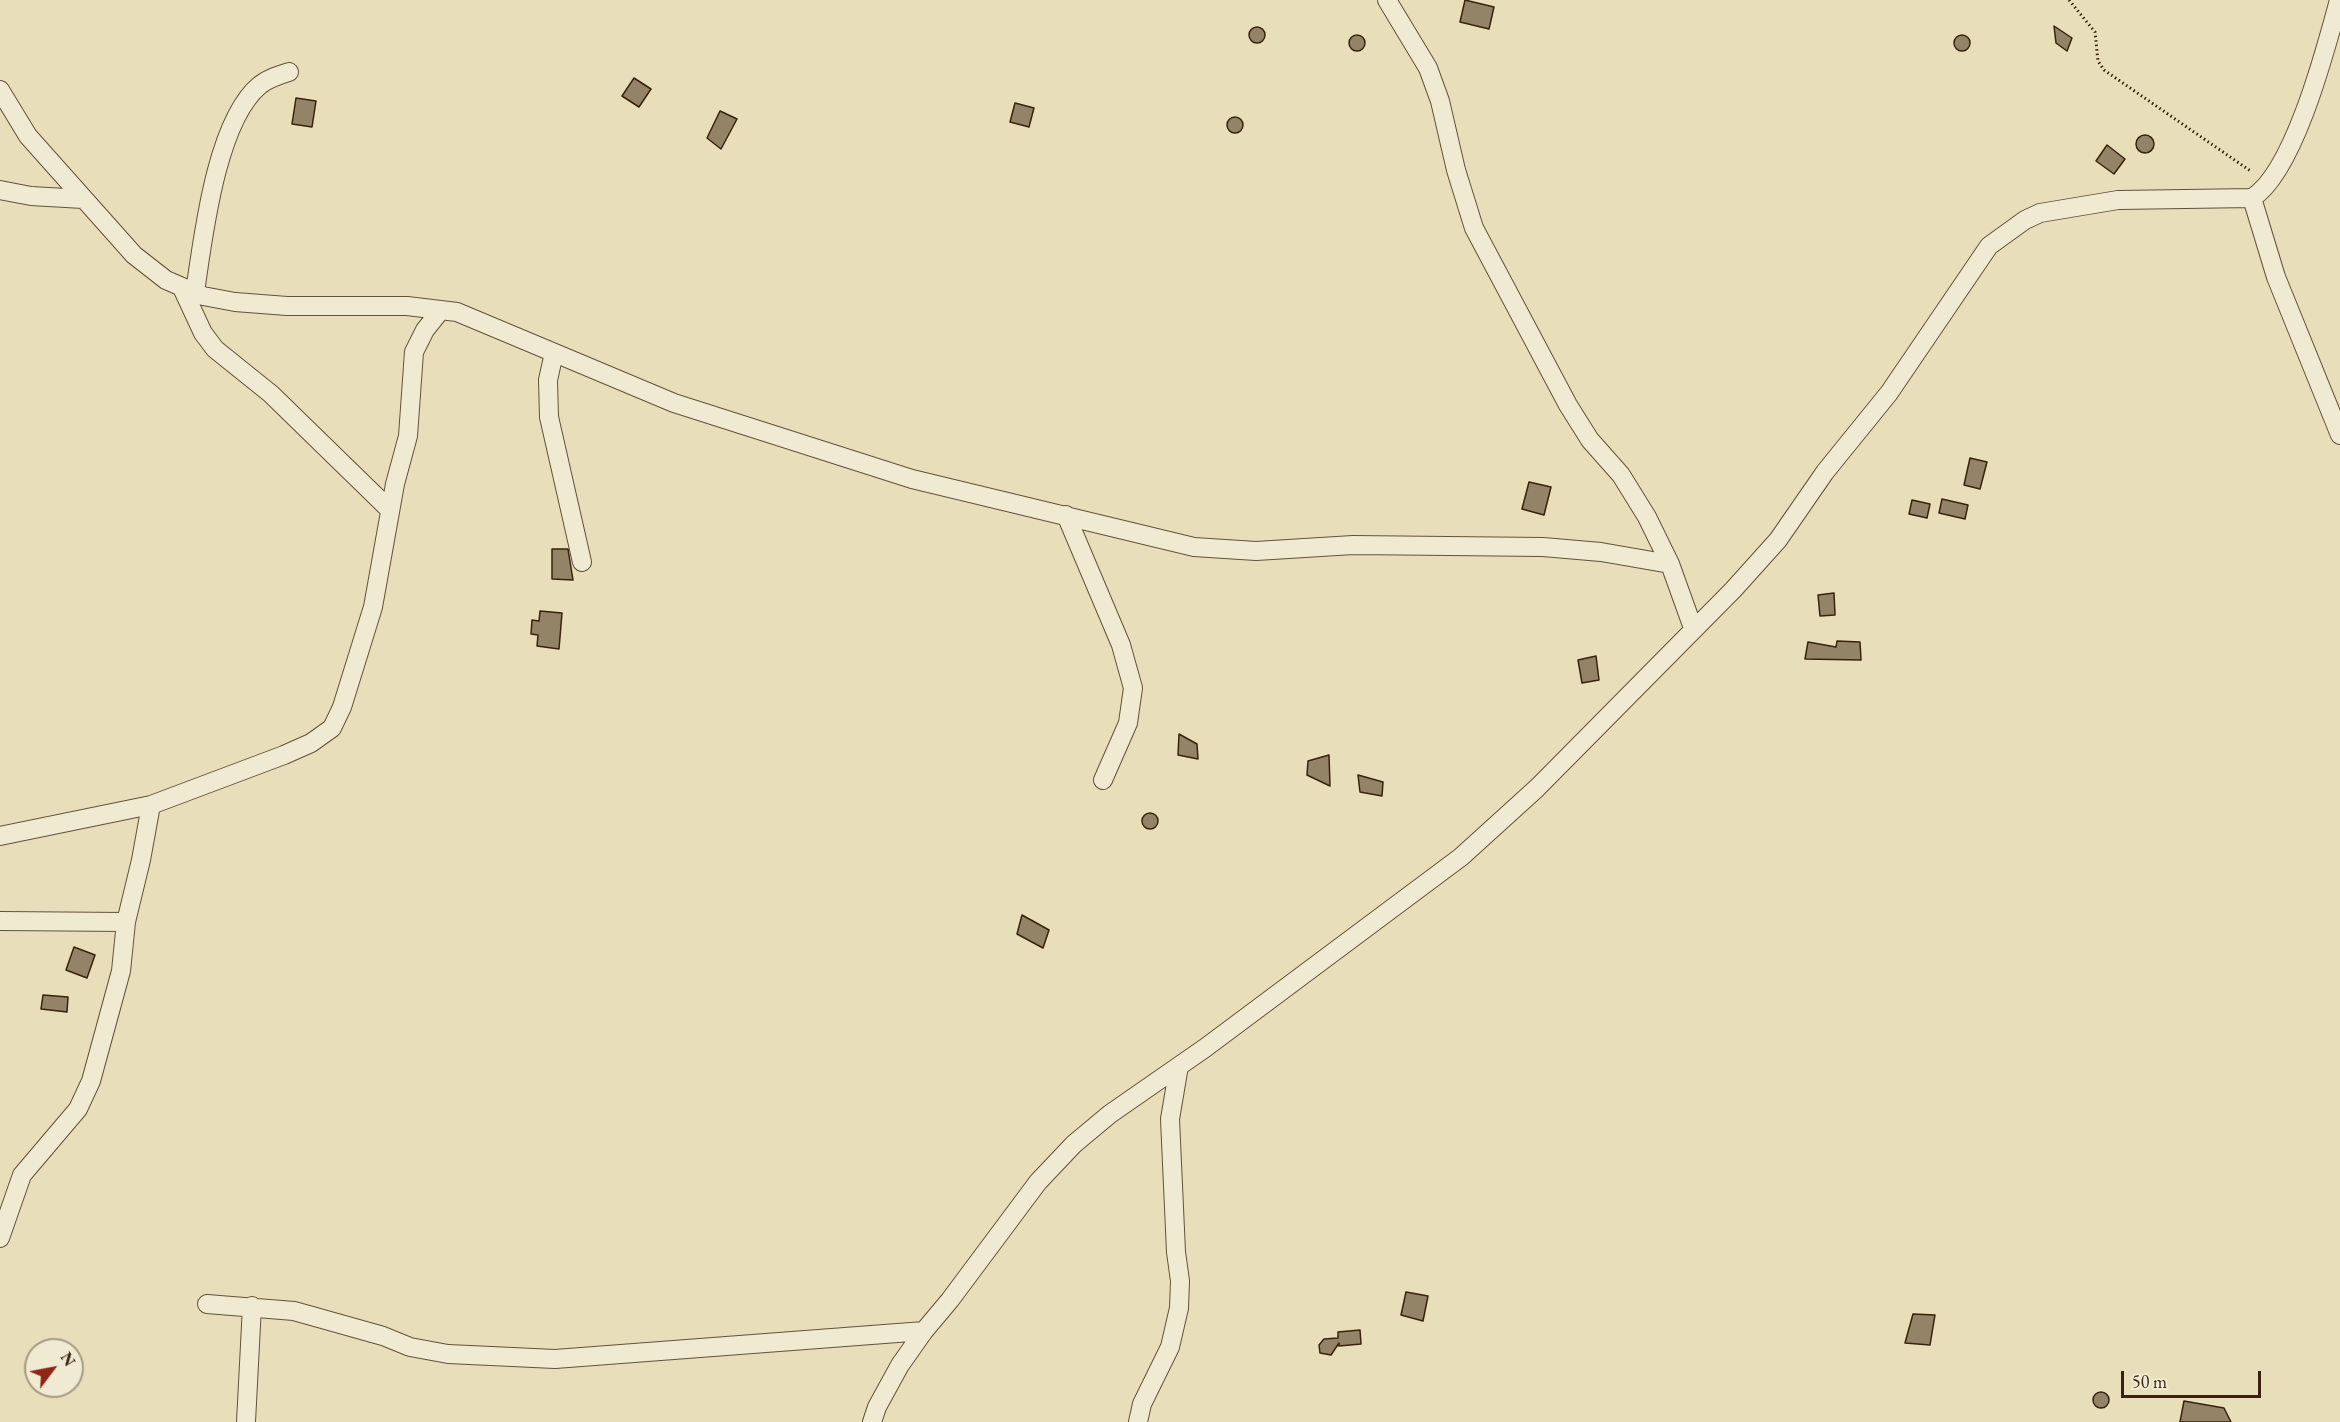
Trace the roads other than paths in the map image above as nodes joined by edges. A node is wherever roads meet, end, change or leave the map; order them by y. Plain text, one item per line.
1 (1387, 0) edge
2 (2338, 0) edge
3 (289, 72) dead end
4 (0, 90) edge
5 (0, 190) edge
6 (2252, 198) junction
7 (83, 199) junction
8 (189, 291) junction
9 (441, 310) junction
10 (554, 353) junction
11 (2340, 435) edge
12 (390, 510) junction
13 (1066, 515) junction
14 (582, 562) dead end
15 (1670, 564) junction
16 (1693, 628) junction
17 (1103, 780) dead end
18 (151, 805) junction
19 (0, 836) edge
20 (0, 921) edge
21 (126, 922) junction
22 (1179, 1066) junction
23 (0, 1238) edge
24 (207, 1304) dead end
25 (252, 1306) junction
26 (924, 1330) junction
27 (246, 1422) edge
28 (872, 1422) edge
29 (1138, 1422) edge

1 - 15 street
2 - 6 street
3 - 8 street
4 - 7 street
5 - 7 street
6 - 11 street
6 - 16 street
7 - 8 street
8 - 9 street
8 - 12 street
9 - 10 street
9 - 12 street
10 - 13 street
10 - 14 street
12 - 18 street
13 - 15 street
13 - 17 street
15 - 16 street
16 - 22 street
18 - 19 street
18 - 21 street
20 - 21 street
21 - 23 street
22 - 26 street
22 - 29 street
24 - 25 street
25 - 26 street
25 - 27 street
26 - 28 street

